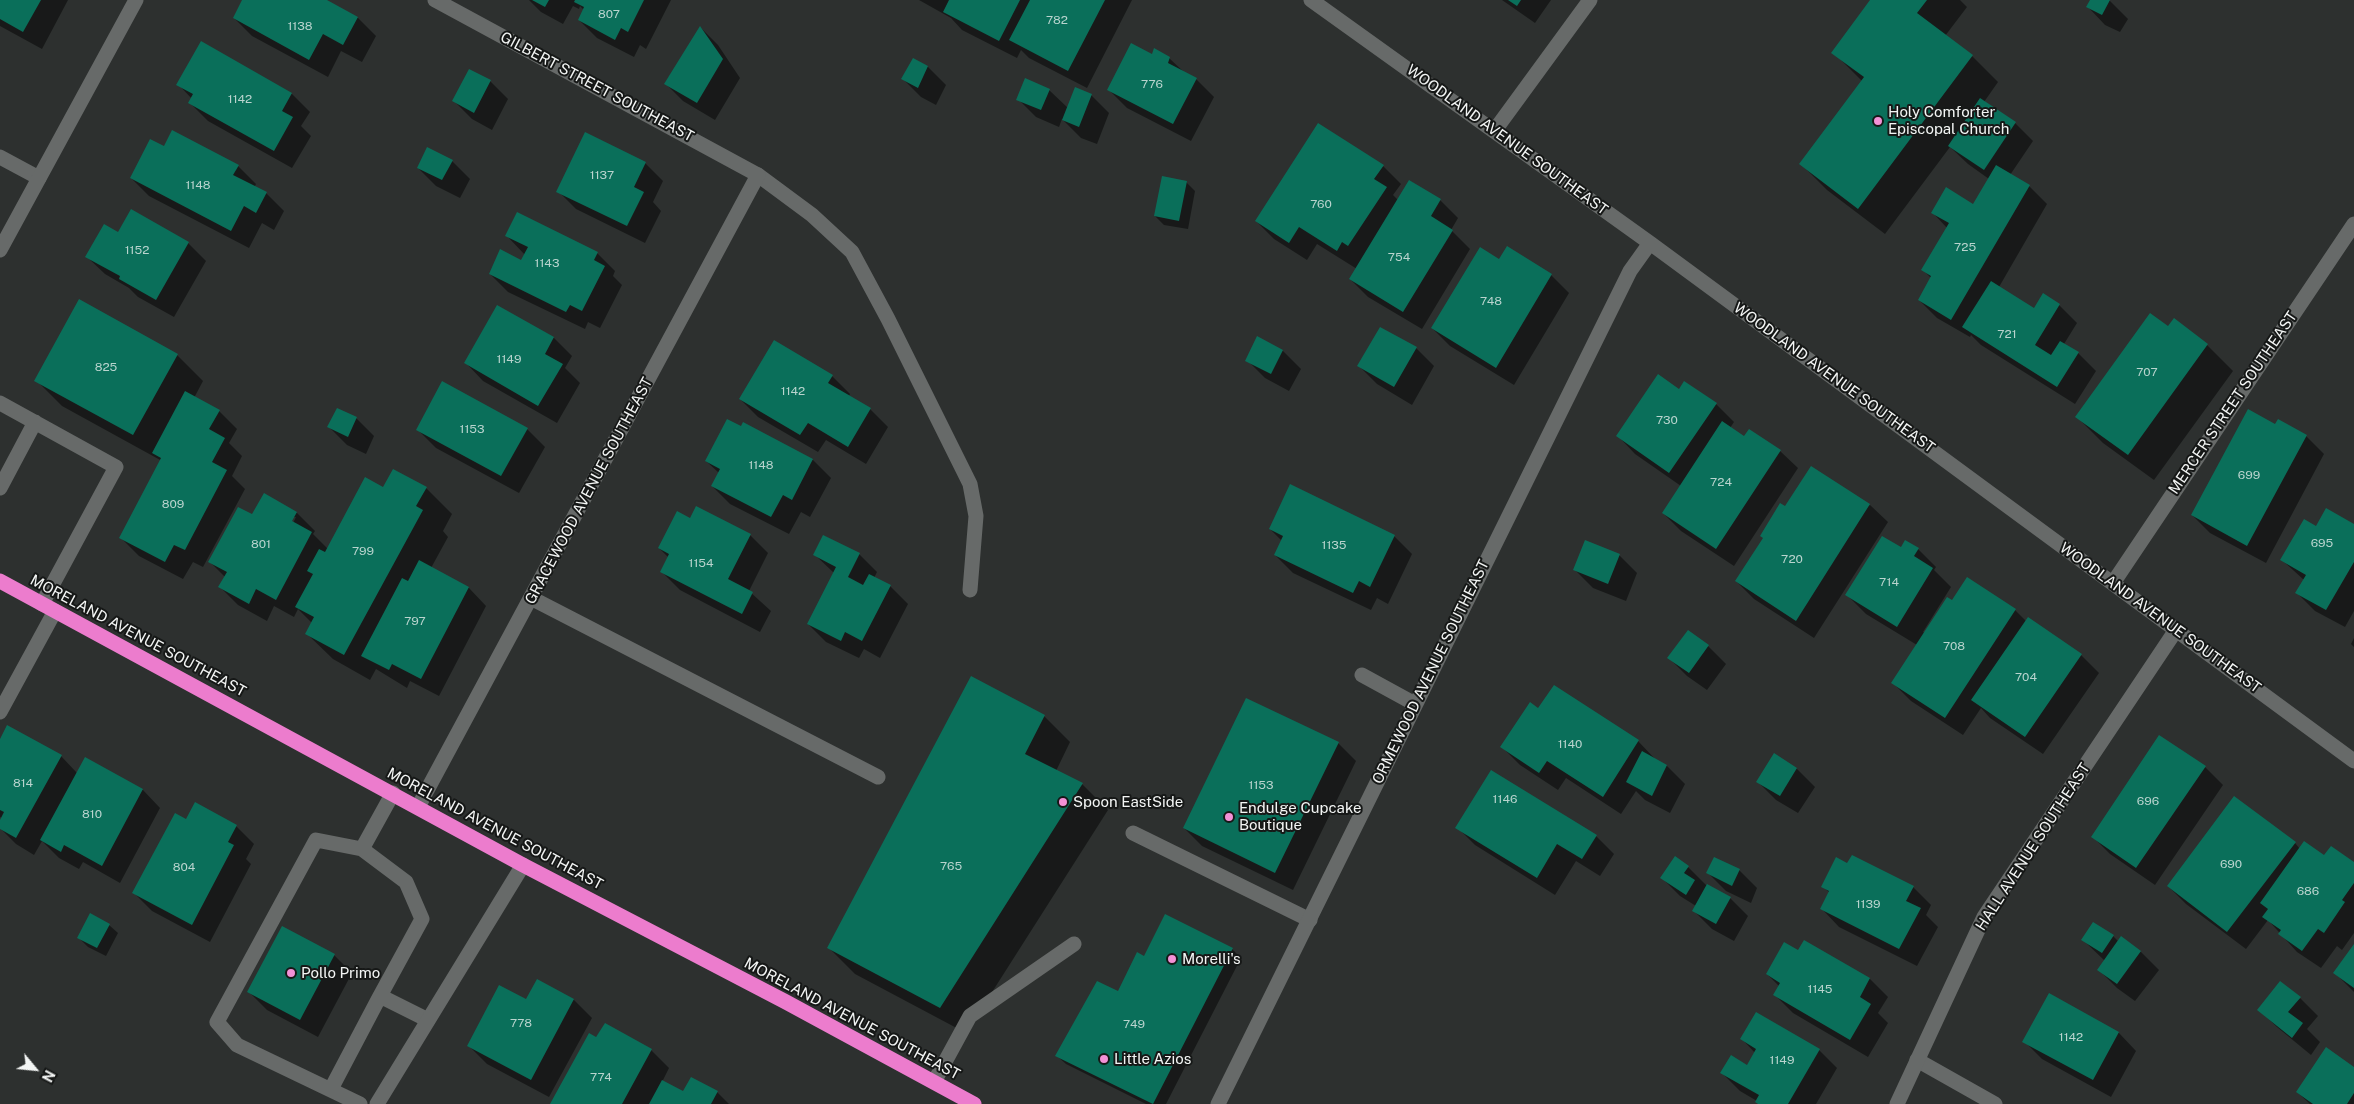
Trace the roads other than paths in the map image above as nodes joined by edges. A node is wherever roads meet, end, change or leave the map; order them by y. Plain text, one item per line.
1 (136, 0) edge
2 (435, 0) edge
3 (1311, 0) edge
4 (1590, 0) edge
5 (1495, 130) junction
6 (0, 157) edge
7 (758, 175) junction
8 (39, 178) junction
9 (2354, 224) edge
10 (1650, 243) junction
11 (0, 250) edge
12 (0, 403) edge
13 (35, 422) junction
14 (0, 488) edge
15 (0, 581) edge
16 (2112, 583) junction
17 (970, 590) dead end
18 (531, 598) junction
19 (49, 607) junction
20 (2176, 630) junction
21 (1362, 675) dead end
22 (1415, 704) junction
23 (0, 712) edge
24 (2354, 761) edge
25 (878, 777) dead end
26 (392, 794) junction
27 (418, 807) junction
28 (1133, 833) dead end
29 (362, 849) junction
30 (523, 865) junction
31 (1310, 920) junction
32 (1074, 944) dead end
33 (380, 996) junction
34 (428, 1020) junction
35 (1917, 1060) junction
36 (934, 1082) junction
37 (331, 1090) junction
38 (360, 1104) edge
39 (377, 1104) edge
40 (974, 1104) edge
41 (1218, 1104) edge
42 (1897, 1104) edge
43 (1995, 1104) edge

1 - 8 street
2 - 7 street, GILBERT STREET SOUTHEAST
3 - 5 street, WOODLAND AVENUE SOUTHEAST
4 - 5 street
5 - 10 street, WOODLAND AVENUE SOUTHEAST
6 - 8 street
7 - 17 street, GILBERT STREET SOUTHEAST
7 - 18 street, GRACEWOOD AVENUE SOUTHEAST
8 - 11 street
9 - 16 street, MERCER STREET SOUTHEAST
10 - 16 street, WOODLAND AVENUE SOUTHEAST
10 - 22 street, ORMEWOOD AVENUE SOUTHEAST
12 - 13 street
13 - 14 street
13 - 19 street
15 - 19 highway, MORELAND AVENUE SOUTHEAST
16 - 20 street, WOODLAND AVENUE SOUTHEAST
18 - 25 street
18 - 27 street, GRACEWOOD AVENUE SOUTHEAST
19 - 23 street
19 - 26 highway, MORELAND AVENUE SOUTHEAST
20 - 24 street, WOODLAND AVENUE SOUTHEAST
20 - 35 street, HALL AVENUE SOUTHEAST
21 - 22 street
22 - 31 street, ORMEWOOD AVENUE SOUTHEAST
26 - 27 highway, MORELAND AVENUE SOUTHEAST
26 - 29 street
27 - 30 highway, MORELAND AVENUE SOUTHEAST
28 - 31 street
29 - 33 street
29 - 37 street
30 - 34 street
30 - 36 highway, MORELAND AVENUE SOUTHEAST
31 - 41 street, ORMEWOOD AVENUE SOUTHEAST
32 - 36 street
33 - 34 street
33 - 37 street
34 - 39 street
35 - 42 street, HALL AVENUE SOUTHEAST
35 - 43 street
36 - 40 highway, MORELAND AVENUE SOUTHEAST
37 - 38 street

